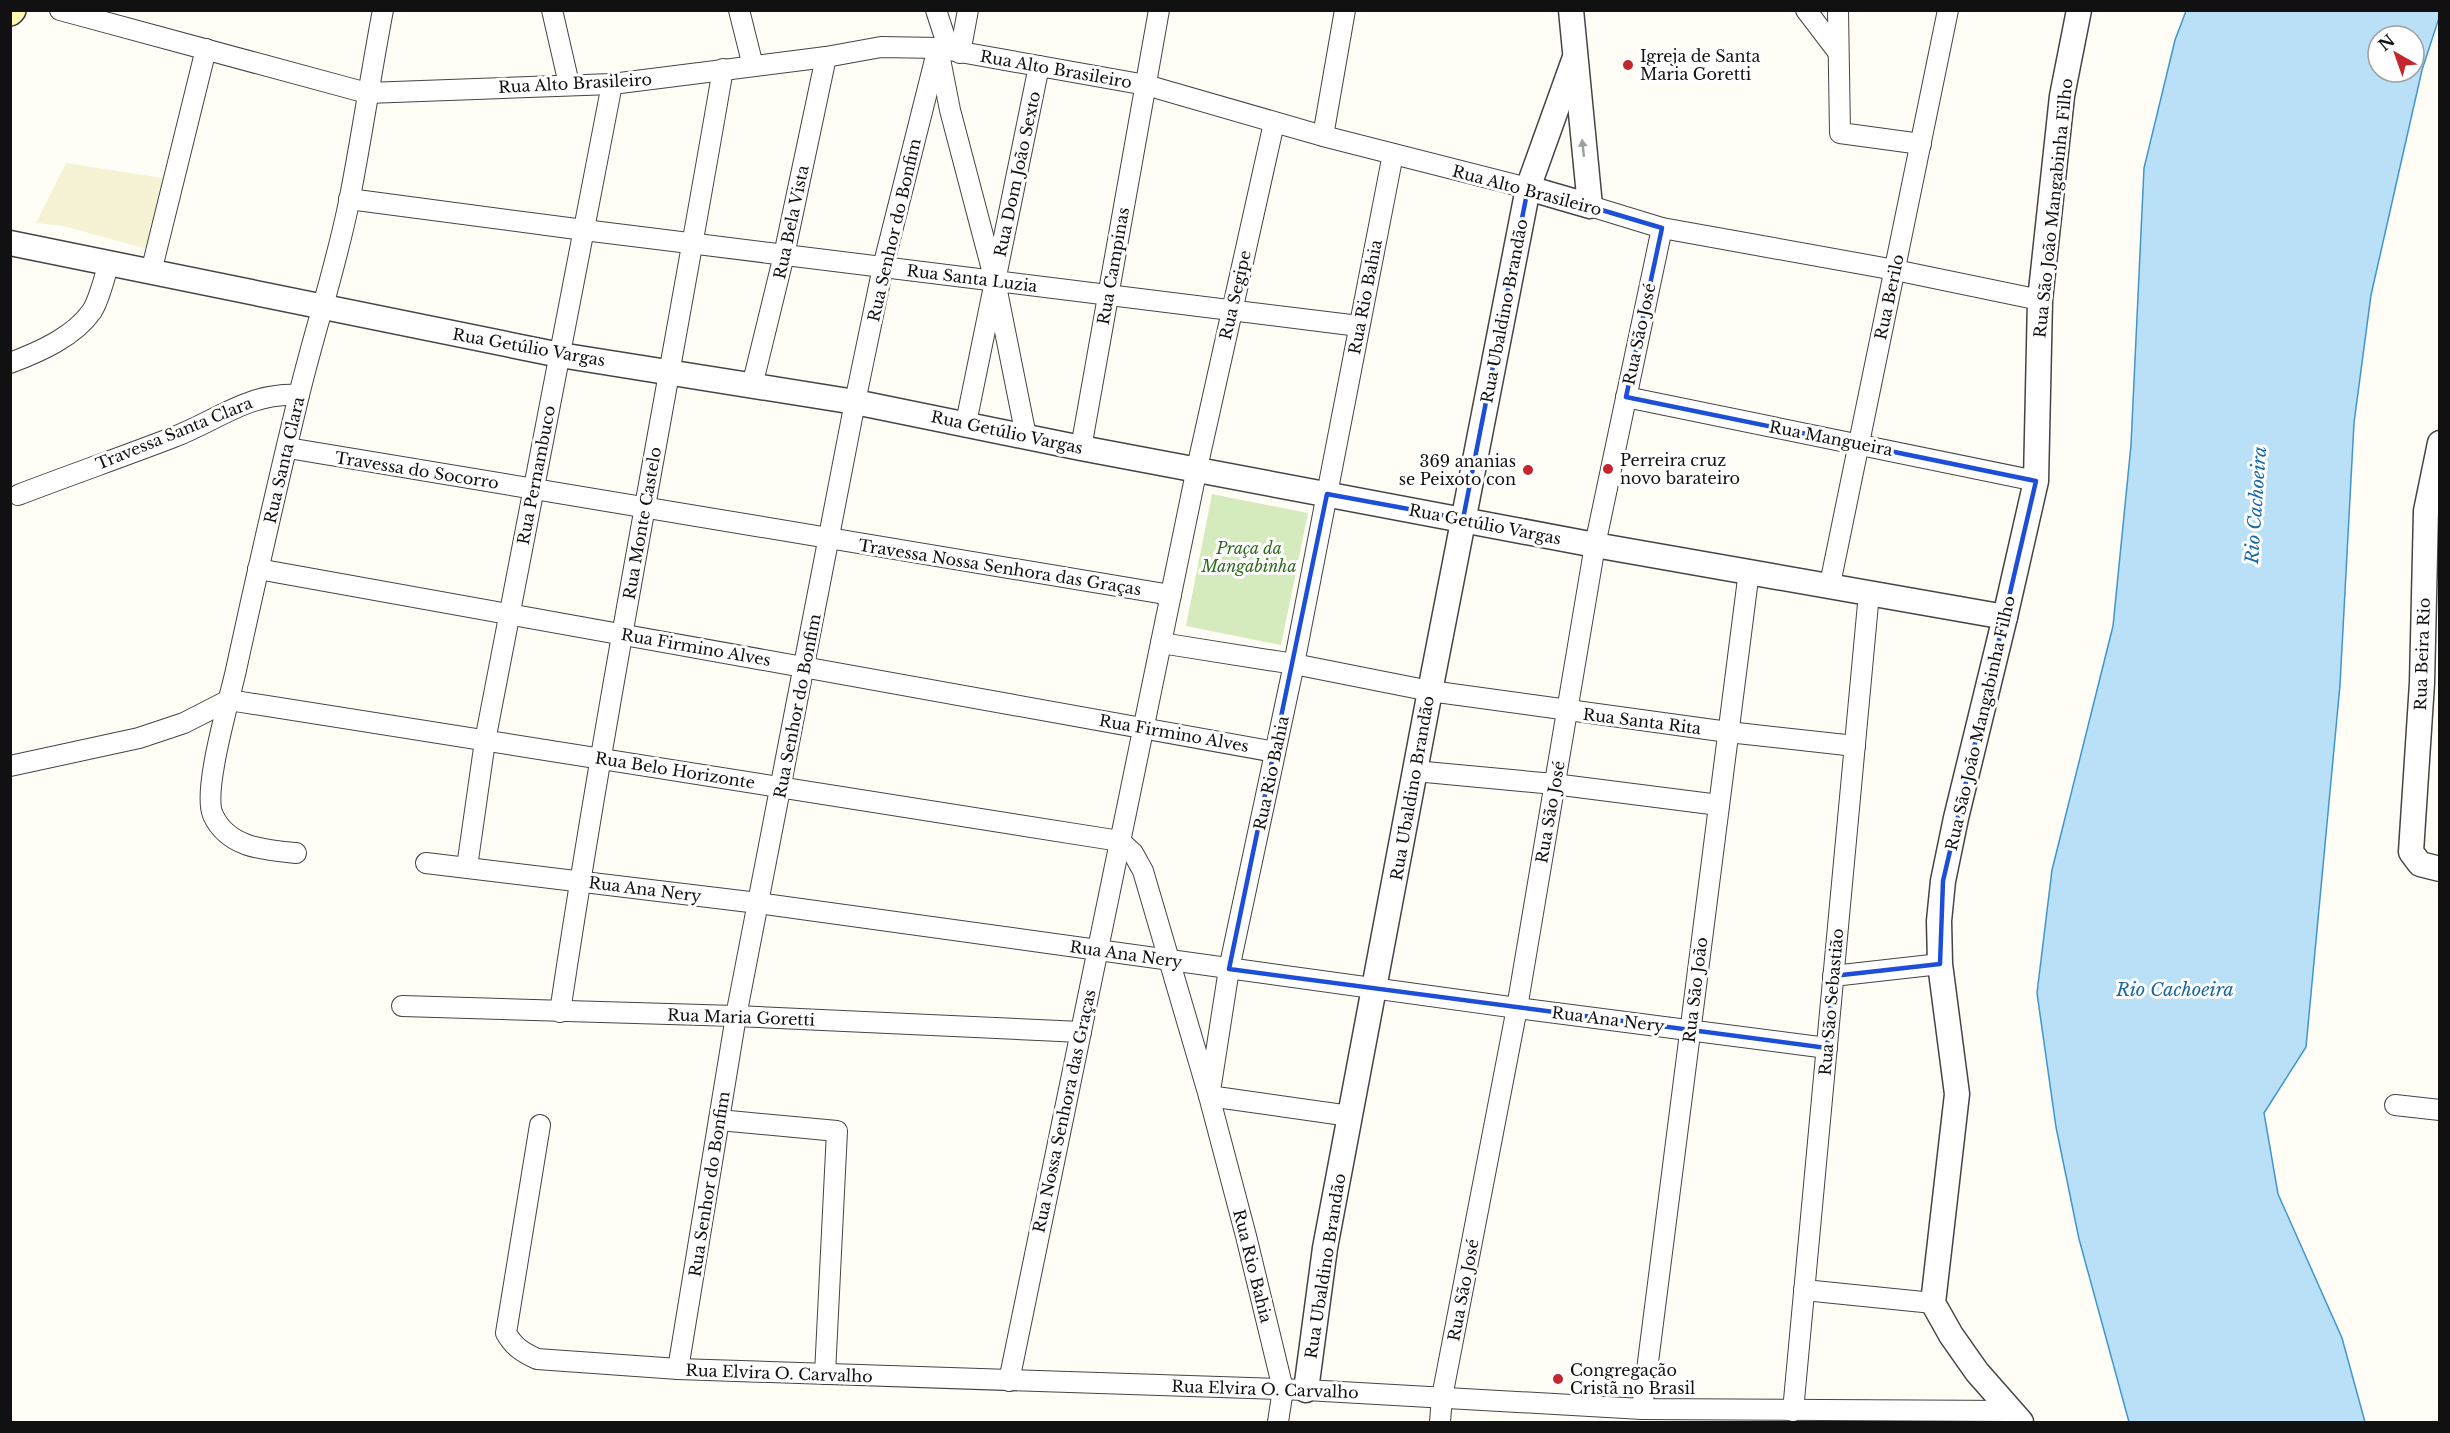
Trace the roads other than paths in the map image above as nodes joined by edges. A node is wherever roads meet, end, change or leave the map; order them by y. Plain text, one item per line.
1 (60, 10) edge
2 (383, 10) edge
3 (552, 10) edge
4 (740, 10) edge
5 (936, 10) edge
6 (968, 10) edge
7 (1159, 10) edge
8 (1345, 10) edge
9 (1570, 10) edge
10 (1806, 10) edge
11 (1838, 10) edge
12 (1948, 10) edge
13 (2079, 10) edge
14 (206, 49) junction
15 (949, 50) junction
16 (1838, 52) junction
17 (826, 57) junction
18 (1574, 60) junction
19 (753, 66) junction
20 (1039, 66) junction
21 (723, 69) junction
22 (569, 84) junction
23 (612, 84) junction
24 (1146, 85) junction
25 (367, 93) junction
26 (1274, 123) junction
27 (1323, 136) junction
28 (1921, 144) junction
29 (1394, 154) junction
30 (1528, 188) junction
31 (349, 199) junction
32 (1590, 206) junction
33 (1662, 228) junction
34 (584, 230) junction
35 (10, 243) edge
36 (693, 244) junction
37 (784, 255) junction
38 (109, 263) junction
39 (883, 267) junction
40 (1895, 270) junction
41 (151, 272) junction
42 (994, 281) junction
43 (1108, 295) junction
44 (2040, 300) junction
45 (322, 307) junction
46 (1231, 310) junction
47 (1359, 326) junction
48 (560, 355) junction
49 (10, 363) edge
50 (669, 370) junction
51 (752, 386) junction
52 (299, 396) junction
53 (1626, 397) junction
54 (855, 402) junction
55 (966, 423) junction
56 (1026, 436) junction
57 (2439, 443) edge
58 (1859, 444) junction
59 (288, 448) junction
60 (1081, 448) junction
61 (1197, 468) junction
62 (2036, 481) junction
63 (533, 489) junction
64 (1327, 494) junction
65 (18, 495) dead end
66 (644, 508) junction
67 (2433, 512) edge
68 (1463, 519) junction
69 (830, 538) junction
70 (1595, 544) junction
71 (258, 568) junction
72 (1749, 571) junction
73 (1830, 584) junction
74 (1869, 593) junction
75 (1171, 595) junction
76 (510, 614) junction
77 (2005, 617) junction
78 (624, 634) junction
79 (1161, 643) junction
80 (1294, 664) junction
81 (803, 666) junction
82 (2431, 685) edge
83 (1430, 692) junction
84 (230, 700) junction
85 (1568, 711) junction
86 (1143, 728) junction
87 (1728, 732) junction
88 (485, 741) junction
89 (1855, 746) junction
90 (1275, 752) junction
91 (601, 759) junction
92 (10, 766) edge
93 (1416, 771) junction
94 (1554, 784) junction
95 (781, 787) junction
96 (1719, 805) junction
97 (1120, 842) junction
98 (296, 853) dead end
99 (426, 863) dead end
100 (2430, 866) edge
101 (467, 867) junction
102 (580, 881) junction
103 (758, 903) junction
104 (1098, 950) junction
105 (1171, 960) junction
106 (1940, 964) junction
107 (1229, 969) junction
108 (1833, 976) junction
109 (1375, 988) junction
110 (402, 1006) dead end
111 (1517, 1008) junction
112 (560, 1012) junction
113 (736, 1016) junction
114 (1690, 1029) junction
115 (1081, 1032) junction
116 (1827, 1048) junction
117 (1209, 1096) junction
118 (2395, 1105) dead end
119 (2439, 1110) edge
120 (1350, 1116) junction
121 (719, 1120) junction
122 (540, 1125) dead end
123 (1804, 1290) junction
124 (1933, 1303) junction
125 (678, 1369) junction
126 (825, 1374) junction
127 (1009, 1381) junction
128 (1294, 1389) junction
129 (1442, 1397) junction
130 (1642, 1409) junction
131 (1793, 1411) junction
132 (2017, 1417) edge
133 (1278, 1422) edge
134 (1440, 1422) edge

1 - 14 street, Rua Alto Brasileiro
2 - 25 street, Rua Santa Clara
3 - 22 street
4 - 19 street
5 - 15 street
6 - 15 street, Rua Senhor do Bonfim
7 - 24 street, Rua Campinas
8 - 27 street
9 - 18 street
10 - 16 street
11 - 16 street
12 - 28 street, Rua Berilo
13 - 44 street, Rua São João Mangabinha Filho
14 - 25 street, Rua Alto Brasileiro
14 - 41 street
15 - 17 street, Rua Alto Brasileiro
15 - 20 street, Rua Alto Brasileiro
15 - 39 street, Rua Senhor do Bonfim
15 - 42 street
16 - 28 street
17 - 19 street, Rua Alto Brasileiro
17 - 37 street, Rua Bela Vista
18 - 30 street, Rua Ubaldino Brandão
32 -> 18 street
19 - 21 street, Rua Alto Brasileiro
20 - 24 street, Rua Alto Brasileiro
20 - 42 street, Rua Dom João Sexto
21 - 23 street, Rua Alto Brasileiro
21 - 36 street, Rua Monte Castelo
22 - 23 street, Rua Alto Brasileiro
22 - 25 street, Rua Alto Brasileiro
23 - 34 street, Rua Pernambuco
24 - 26 street, Rua Alto Brasileiro
24 - 43 street, Rua Campinas
25 - 31 street, Rua Santa Clara
26 - 27 street, Rua Alto Brasileiro
26 - 46 street, Rua Segipe
27 - 29 street, Rua Alto Brasileiro
28 - 40 street, Rua Berilo
29 - 30 street, Rua Alto Brasileiro
29 - 47 street, Rua Rio Bahia
30 - 32 street, Rua Alto Brasileiro
30 - 68 street, Rua Ubaldino Brandão
31 - 34 street, Rua Santa Luzia
31 - 45 street, Rua Santa Clara
32 - 33 street, Rua Alto Brasileiro
33 - 40 street, Rua Alto Brasileiro
33 - 53 street, Rua São José
34 - 36 street, Rua Santa Luzia
34 - 48 street, Rua Pernambuco
35 - 38 street, Rua Getúlio Vargas
36 - 37 street, Rua Santa Luzia
36 - 50 street, Rua Monte Castelo
37 - 39 street, Rua Santa Luzia
37 - 51 street, Rua Bela Vista
38 - 41 street, Rua Getúlio Vargas
38 - 49 street
39 - 42 street, Rua Santa Luzia
39 - 54 street, Rua Senhor do Bonfim
40 - 44 street, Rua Alto Brasileiro
40 - 58 street, Rua Berilo
41 - 45 street, Rua Getúlio Vargas
42 - 43 street, Rua Santa Luzia
42 - 55 street, Rua Dom João Sexto
42 - 56 street
43 - 46 street, Rua Santa Luzia
43 - 60 street, Rua Campinas
44 - 62 street, Rua São João Mangabinha Filho
45 - 48 street, Rua Getúlio Vargas
45 - 52 street, Rua Santa Clara
46 - 47 street, Rua Santa Luzia
46 - 61 street, Rua Segipe
47 - 64 street, Rua Rio Bahia
48 - 50 street, Rua Getúlio Vargas
48 - 63 street, Rua Pernambuco
50 - 51 street, Rua Getúlio Vargas
50 - 66 street, Rua Monte Castelo
51 - 54 street, Rua Getúlio Vargas
52 - 59 street, Rua Santa Clara
52 - 65 street, Travessa Santa Clara
53 - 58 street, Rua Mangueira
53 - 70 street, Rua São José
54 - 55 street, Rua Getúlio Vargas
54 - 69 street, Rua Senhor do Bonfim
55 - 56 street, Rua Getúlio Vargas
56 - 60 street, Rua Getúlio Vargas
57 - 67 street, Rua Beira Rio
58 - 62 street, Rua Mangueira
58 - 73 street, Rua Berilo
59 - 63 street, Travessa do Socorro
59 - 71 street, Rua Santa Clara
60 - 61 street, Rua Getúlio Vargas
61 - 64 street, Rua Getúlio Vargas
61 - 75 street, Rua Nossa Senhora das Graças
62 - 77 street, Rua São João Mangabinha Filho
63 - 66 street, Travessa do Socorro
63 - 76 street, Rua Pernambuco
64 - 68 street, Rua Getúlio Vargas
64 - 80 street, Rua Rio Bahia
66 - 69 street, Travessa do Socorro
66 - 78 street, Rua Monte Castelo
67 - 82 street, Rua Beira Rio
68 - 70 street, Rua Getúlio Vargas
68 - 83 street, Rua Ubaldino Brandão
69 - 75 street, Travessa Nossa Senhora das Graças
69 - 81 street, Rua Senhor do Bonfim
70 - 72 street, Rua Getúlio Vargas
70 - 85 street, Rua São José
71 - 76 street, Rua Firmino Alves
71 - 84 street, Rua Santa Clara
72 - 73 street, Rua Getúlio Vargas
72 - 87 street, Rua São João
73 - 74 street, Rua Getúlio Vargas
74 - 77 street, Rua Getúlio Vargas
74 - 89 street, Rua São Sebastião
75 - 79 street, Rua Nossa Senhora das Graças
76 - 78 street, Rua Firmino Alves
76 - 88 street, Rua Pernambuco
77 - 106 street, Rua São João Mangabinha Filho
78 - 81 street, Rua Firmino Alves
78 - 91 street, Rua Monte Castelo
79 - 80 street, Rua Santa Rita
79 - 86 street, Rua Nossa Senhora das Graças
80 - 83 street, Rua Santa Rita
80 - 90 street, Rua Rio Bahia
81 - 86 street, Rua Firmino Alves
81 - 95 street, Rua Senhor do Bonfim
82 - 100 street, Rua Beira Rio
83 - 85 street, Rua Santa Rita
83 - 93 street, Rua Ubaldino Brandão
84 - 88 street, Rua Belo Horizonte
84 - 92 street
84 - 98 street, Rua Santa Clara
85 - 87 street, Rua Santa Rita
85 - 94 street, Rua São José
86 - 90 street, Rua Firmino Alves
86 - 97 street, Rua Nossa Senhora das Graças
87 - 89 street, Rua Santa Rita
87 - 96 street, Rua São João
88 - 91 street, Rua Belo Horizonte
88 - 101 street, Rua Pernambuco
89 - 108 street, Rua São Sebastião
90 - 107 street, Rua Rio Bahia
91 - 95 street, Rua Belo Horizonte
91 - 102 street, Rua Monte Castelo
93 - 94 street
93 - 109 street, Rua Ubaldino Brandão
94 - 96 street
94 - 111 street, Rua São José
95 - 97 street, Rua Belo Horizonte
95 - 103 street, Rua Senhor do Bonfim
96 - 114 street, Rua São João
97 - 104 street, Rua Nossa Senhora das Graças
97 - 105 street
99 - 101 street, Rua Ana Nery
101 - 102 street, Rua Ana Nery
102 - 103 street, Rua Ana Nery
102 - 112 street, Rua Monte Castelo
103 - 104 street, Rua Ana Nery
103 - 113 street, Rua Senhor do Bonfim
104 - 105 street, Rua Ana Nery
104 - 115 street, Rua Nossa Senhora das Graças
105 - 107 street, Rua Ana Nery
105 - 117 street
106 - 108 street
106 - 124 street, Rua São João Mangabinha Filho
107 - 109 street, Rua Ana Nery
107 - 117 street, Rua Rio Bahia
108 - 116 street, Rua São Sebastião
109 - 111 street, Rua Ana Nery
109 - 120 street, Rua Ubaldino Brandão
110 - 112 street, Rua Maria Goretti
111 - 114 street, Rua Ana Nery
111 - 129 street, Rua São José
112 - 113 street, Rua Maria Goretti
113 - 115 street, Rua Maria Goretti
113 - 121 street, Rua Senhor do Bonfim
114 - 116 street, Rua Ana Nery
114 - 130 street, Rua São João
115 - 127 street, Rua Nossa Senhora das Graças
116 - 123 street, Rua São Sebastião
117 - 120 street
117 - 128 street, Rua Rio Bahia
118 - 119 street
120 - 128 street, Rua Ubaldino Brandão
121 - 125 street, Rua Senhor do Bonfim
121 - 126 street
122 - 125 street, Rua Elvira O. Carvalho
123 - 124 street
123 - 131 street, Rua São Sebastião
124 - 132 street
125 - 126 street, Rua Elvira O. Carvalho
126 - 127 street, Rua Elvira O. Carvalho
127 - 128 street, Rua Elvira O. Carvalho
128 - 129 street, Rua Elvira O. Carvalho
128 - 133 street
129 - 130 street, Rua Elvira O. Carvalho
129 - 134 street, Rua São José
130 - 131 street, Rua Elvira O. Carvalho
131 - 132 street, Rua Elvira O. Carvalho

